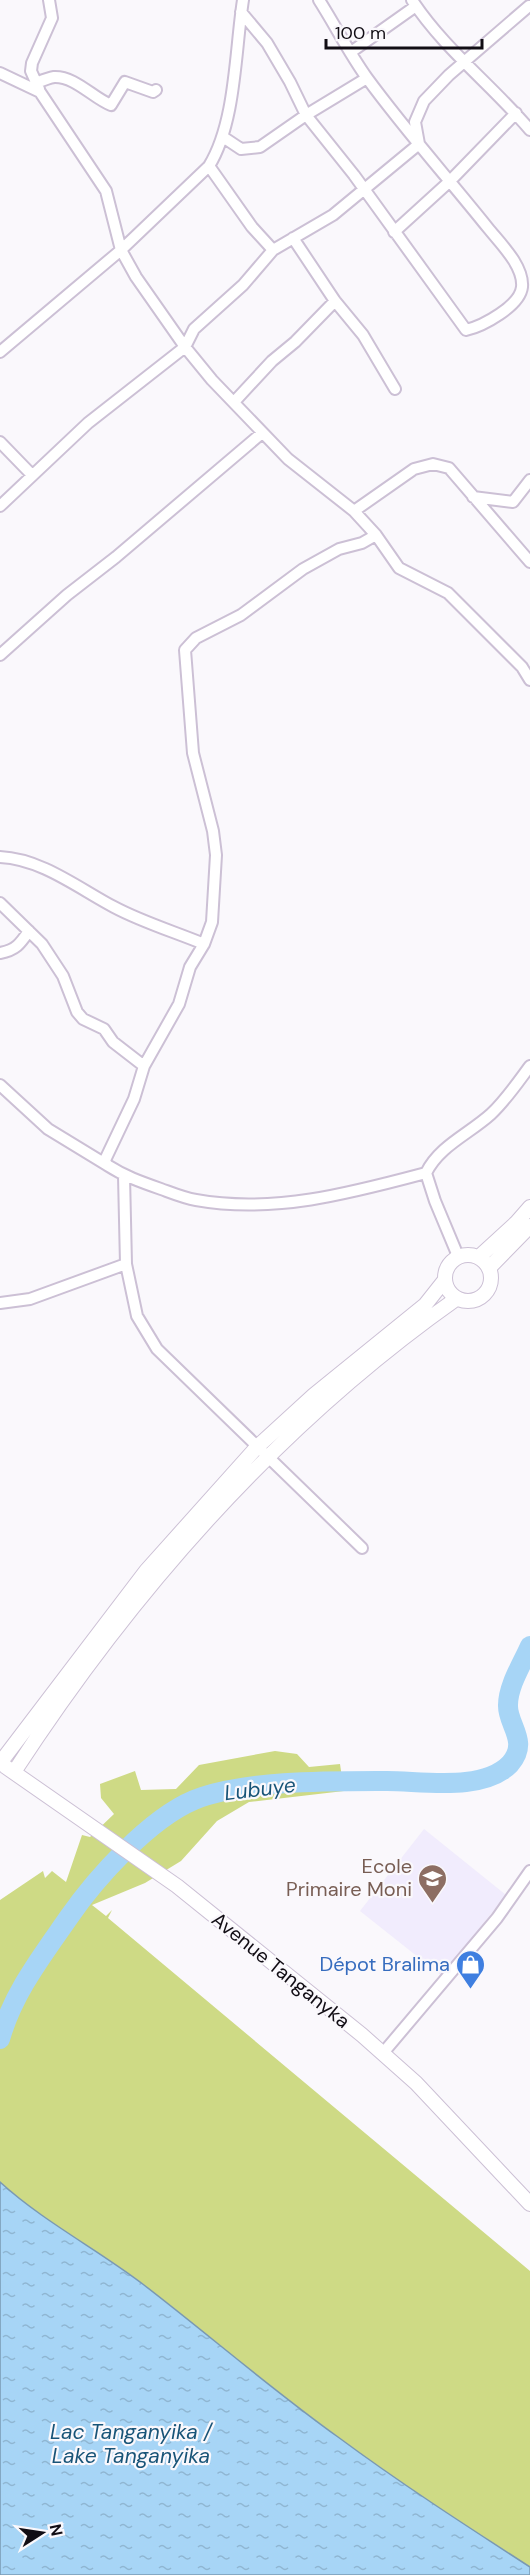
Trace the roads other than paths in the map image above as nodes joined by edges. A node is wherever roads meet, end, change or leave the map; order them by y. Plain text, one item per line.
1 (49, 0) edge
2 (243, 0) edge
3 (319, 0) edge
4 (525, 0) edge
5 (414, 3) edge
6 (530, 6) edge
7 (241, 12) junction
8 (351, 52) junction
9 (465, 62) junction
10 (0, 73) edge
11 (367, 78) junction
12 (38, 88) junction
13 (156, 90) dead end
14 (516, 113) junction
15 (306, 115) junction
16 (530, 130) edge
17 (223, 137) junction
18 (418, 144) junction
19 (209, 166) junction
20 (450, 181) junction
21 (365, 190) junction
22 (394, 232) junction
23 (293, 238) junction
24 (121, 250) junction
25 (273, 250) junction
26 (336, 301) junction
27 (185, 347) junction
28 (0, 352) edge
29 (395, 388) dead end
30 (234, 402) junction
31 (262, 433) junction
32 (0, 442) edge
33 (32, 475) junction
34 (530, 480) edge
35 (473, 497) junction
36 (0, 506) edge
37 (354, 511) junction
38 (376, 535) junction
39 (530, 562) edge
40 (0, 655) edge
41 (530, 680) edge
42 (0, 857) edge
43 (0, 903) edge
44 (29, 932) junction
45 (204, 944) junction
46 (0, 953) edge
47 (144, 1066) junction
48 (530, 1066) edge
49 (0, 1085) edge
50 (106, 1165) junction
51 (426, 1173) junction
52 (124, 1176) junction
53 (530, 1207) edge
54 (530, 1226) edge
55 (458, 1256) junction
56 (479, 1257) junction
57 (126, 1264) junction
58 (489, 1268) junction
59 (444, 1281) junction
60 (456, 1299) junction
61 (0, 1303) edge
62 (257, 1447) junction
63 (268, 1458) junction
64 (362, 1548) dead end
65 (5, 1767) edge
66 (530, 1872) edge
67 (383, 2053) junction
68 (530, 2204) edge

1 - 12 street
2 - 7 street
3 - 8 street
4 - 6 street
5 - 8 street
5 - 9 street
6 - 9 street
7 - 15 street
7 - 17 street
8 - 11 street
9 - 14 street
9 - 18 street
10 - 12 street
11 - 15 street
11 - 18 street
12 - 13 street
12 - 24 street
14 - 16 street
14 - 20 street
15 - 17 street
15 - 21 street
17 - 19 street
18 - 20 street
18 - 21 street
19 - 24 street
19 - 25 street
20 - 22 street
20 - 22 street
21 - 22 street
21 - 23 street
23 - 25 street
23 - 26 street
24 - 27 street
24 - 28 street
25 - 27 street
26 - 29 street
26 - 30 street
27 - 30 street
27 - 33 street
30 - 31 street
31 - 37 street
31 - 40 street
32 - 33 street
33 - 36 street
34 - 35 street
35 - 37 street
35 - 39 street
37 - 38 street
38 - 41 street
38 - 45 street
42 - 45 street
43 - 44 street
44 - 46 street
44 - 47 street
45 - 47 street
47 - 50 street
48 - 51 street
49 - 50 street
50 - 52 street
51 - 52 street
51 - 55 street
52 - 57 street
53 - 56 street
54 - 58 street
55 - 56 street
55 - 59 street
56 - 58 street
57 - 61 street
57 - 62 street
58 - 60 street
59 - 60 street
59 - 62 street
60 - 63 street
62 - 63 street
62 - 65 street
63 - 64 street
63 - 65 street
65 - 67 street, Avenue Tanganyka
66 - 67 street
67 - 68 street, Avenue Tanganyka

